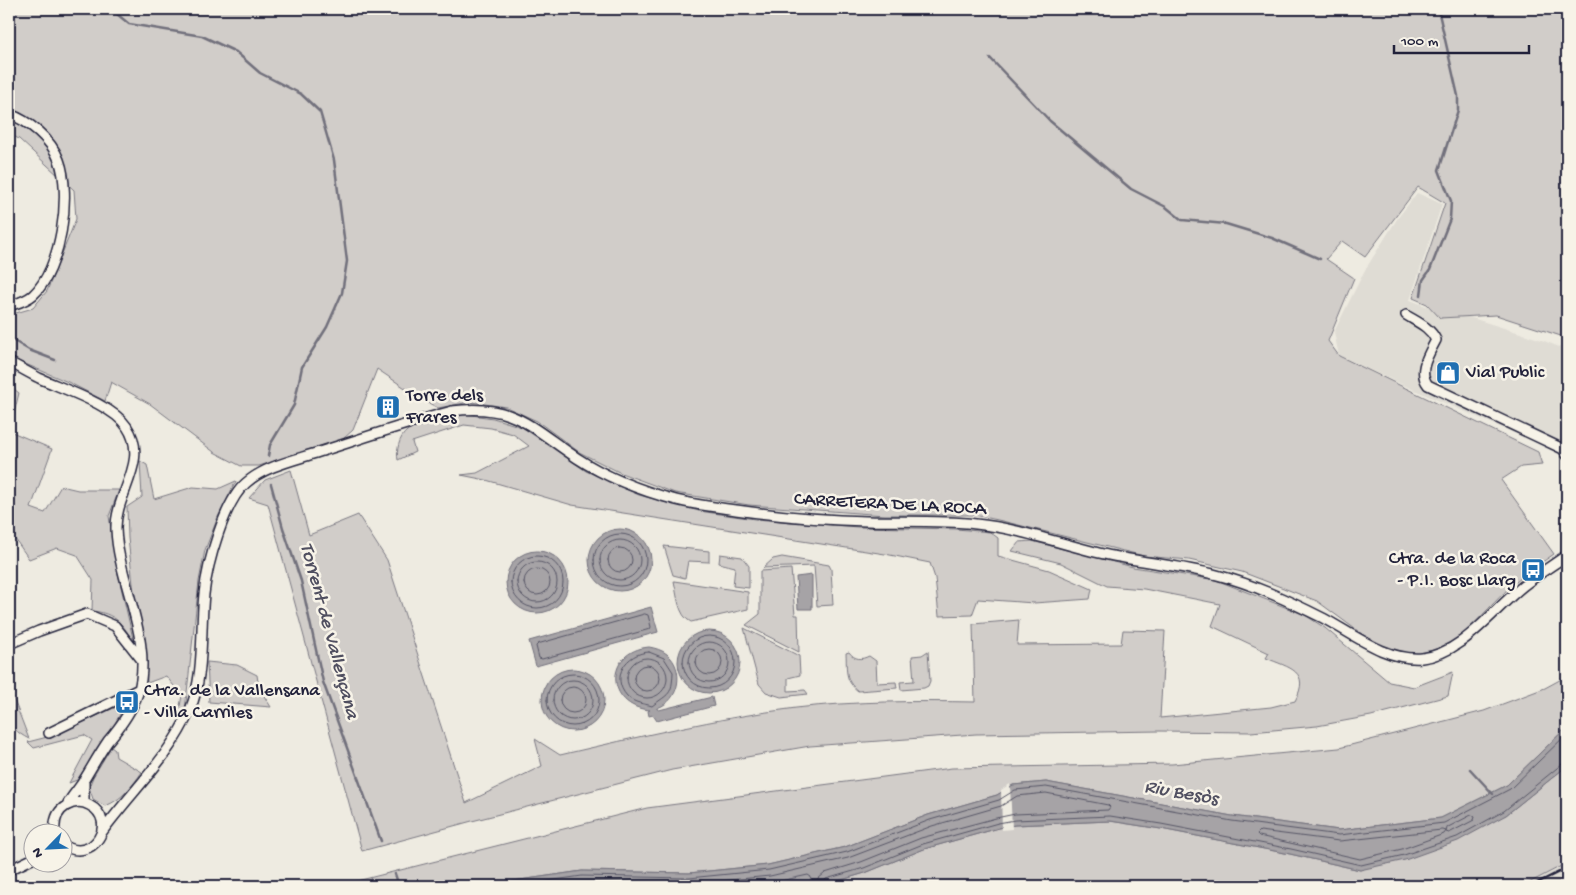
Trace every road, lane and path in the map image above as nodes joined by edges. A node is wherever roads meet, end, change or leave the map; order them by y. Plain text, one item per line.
1 (9, 114) edge
2 (9, 306) edge
3 (1406, 315) dead end
4 (9, 362) edge
5 (1567, 455) edge
6 (1567, 555) edge
7 (9, 644) edge
8 (142, 659) junction
9 (139, 689) junction
10 (49, 733) dead end
11 (84, 780) junction
12 (84, 803) junction
13 (67, 805) junction
14 (118, 810) junction
15 (99, 814) junction
16 (54, 822) edge
17 (102, 832) junction
18 (72, 850) edge
19 (22, 864) edge
20 (9, 870) edge

1 - 2 street
3 - 5 street
4 - 8 street
6 - 14 street, CARRETERA DE LA ROCA
7 - 8 street
8 - 9 street
9 - 10 street
9 - 11 street
11 - 12 street
11 - 13 street
12 - 13 street
12 - 15 street
13 - 16 street
14 - 15 street
14 - 17 street
15 - 17 street
17 - 18 street
19 - 20 street

